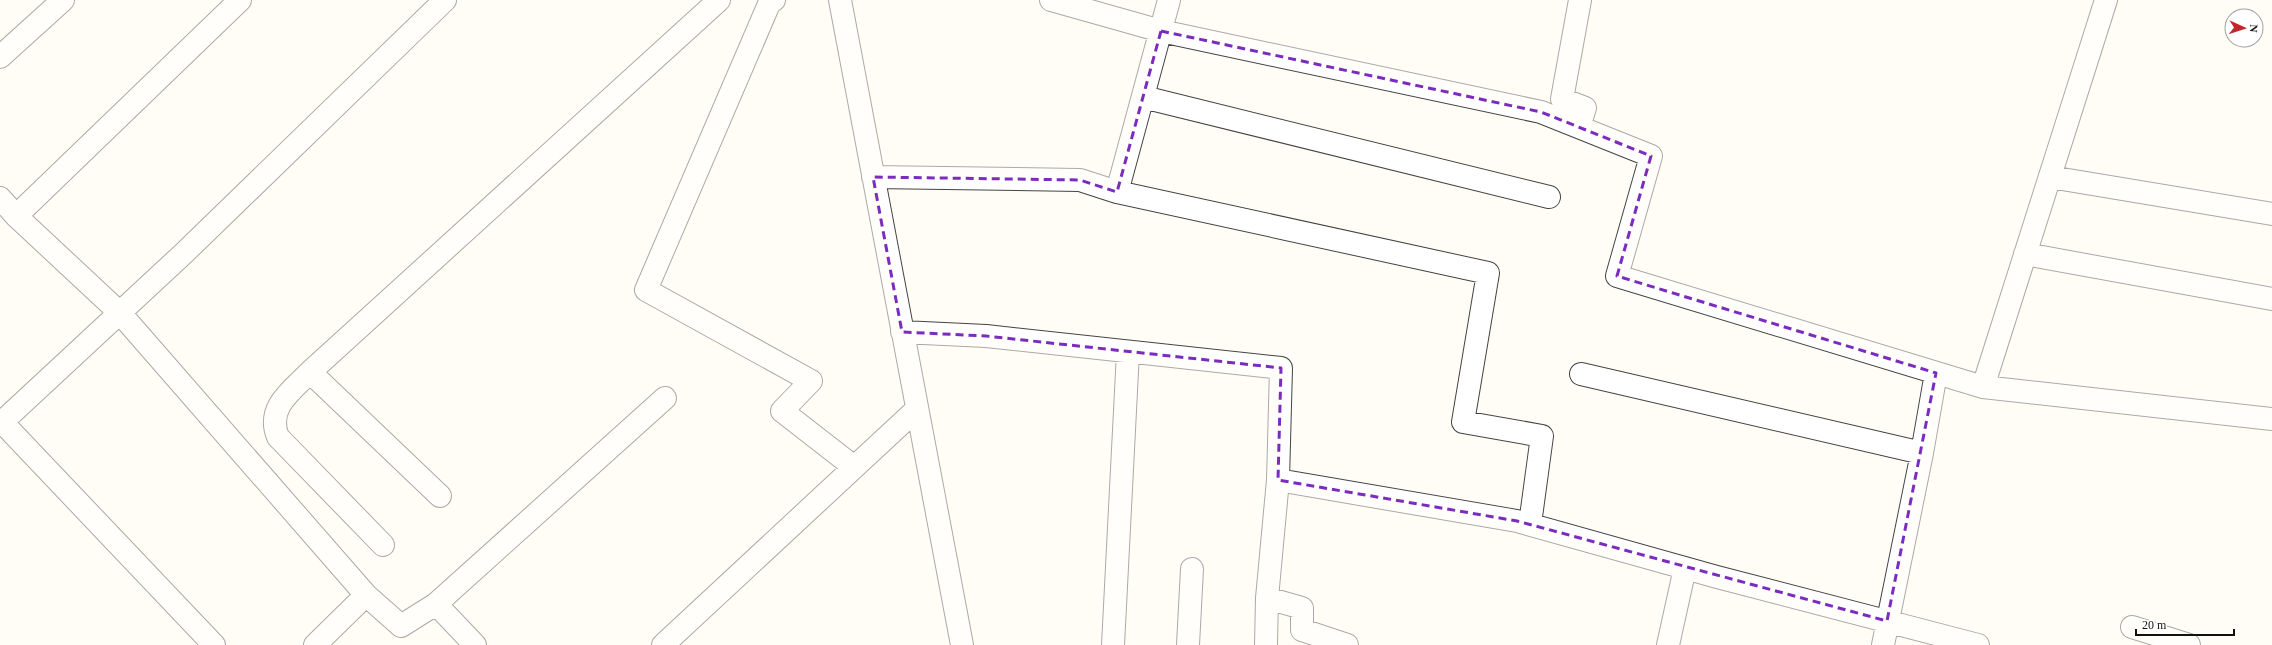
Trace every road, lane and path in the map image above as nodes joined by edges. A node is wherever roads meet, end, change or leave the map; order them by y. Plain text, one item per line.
1 (63, 0) edge
2 (240, 0) edge
3 (445, 0) edge
4 (774, 0) edge
5 (840, 0) edge
6 (1051, 0) edge
7 (1169, 0) edge
8 (1580, 0) edge
9 (2106, 0) edge
10 (717, 1) edge
11 (1160, 31) junction
12 (0, 57) edge
13 (1143, 97) junction
14 (1578, 127) junction
15 (873, 177) junction
16 (2050, 177) junction
17 (1117, 192) junction
18 (1549, 197) dead end
19 (0, 198) edge
20 (2272, 214) edge
21 (16, 216) junction
22 (2025, 254) junction
23 (2272, 299) edge
24 (120, 313) junction
25 (902, 332) junction
26 (1128, 352) junction
27 (310, 372) junction
28 (1936, 373) junction
29 (1581, 374) dead end
30 (1983, 387) junction
31 (665, 398) dead end
32 (917, 409) junction
33 (2272, 419) edge
34 (1, 423) edge
35 (1922, 453) junction
36 (854, 467) junction
37 (1278, 480) junction
38 (440, 496) dead end
39 (1530, 524) junction
40 (382, 545) dead end
41 (1685, 568) junction
42 (1192, 569) dead end
43 (366, 595) junction
44 (1267, 598) junction
45 (436, 604) junction
46 (1887, 621) junction
47 (2132, 627) dead end
48 (214, 645) edge
49 (315, 645) edge
50 (475, 645) edge
51 (663, 645) edge
52 (962, 645) edge
53 (1113, 645) edge
54 (1188, 645) edge
55 (1266, 645) edge
56 (1347, 645) edge
57 (1668, 645) edge
58 (1883, 645) edge
59 (1978, 645) edge
60 (2189, 645) edge

1 - 12 street
2 - 21 street
3 - 24 street
4 - 36 street
5 - 15 street
6 - 11 street
7 - 11 street
8 - 14 street
9 - 16 street
10 - 27 street
11 - 13 street
11 - 14 street
13 - 17 street
13 - 18 street
14 - 28 street
15 - 17 street
15 - 25 street
16 - 20 street
16 - 22 street
17 - 39 street
19 - 21 street
21 - 24 street
22 - 23 street
22 - 30 street
24 - 34 street
24 - 43 street
25 - 26 street
25 - 32 street
26 - 37 street
26 - 53 street
27 - 38 street
27 - 40 street
28 - 30 street
28 - 35 street
29 - 35 street
30 - 33 street
31 - 45 street
32 - 36 street
32 - 52 street
34 - 48 street
35 - 46 street
36 - 51 street
37 - 39 street
37 - 44 street
39 - 41 street
41 - 46 street
41 - 57 street
42 - 54 street
43 - 45 street
43 - 49 street
44 - 55 street
44 - 56 street
45 - 50 street
46 - 58 street
46 - 59 street
47 - 60 street

